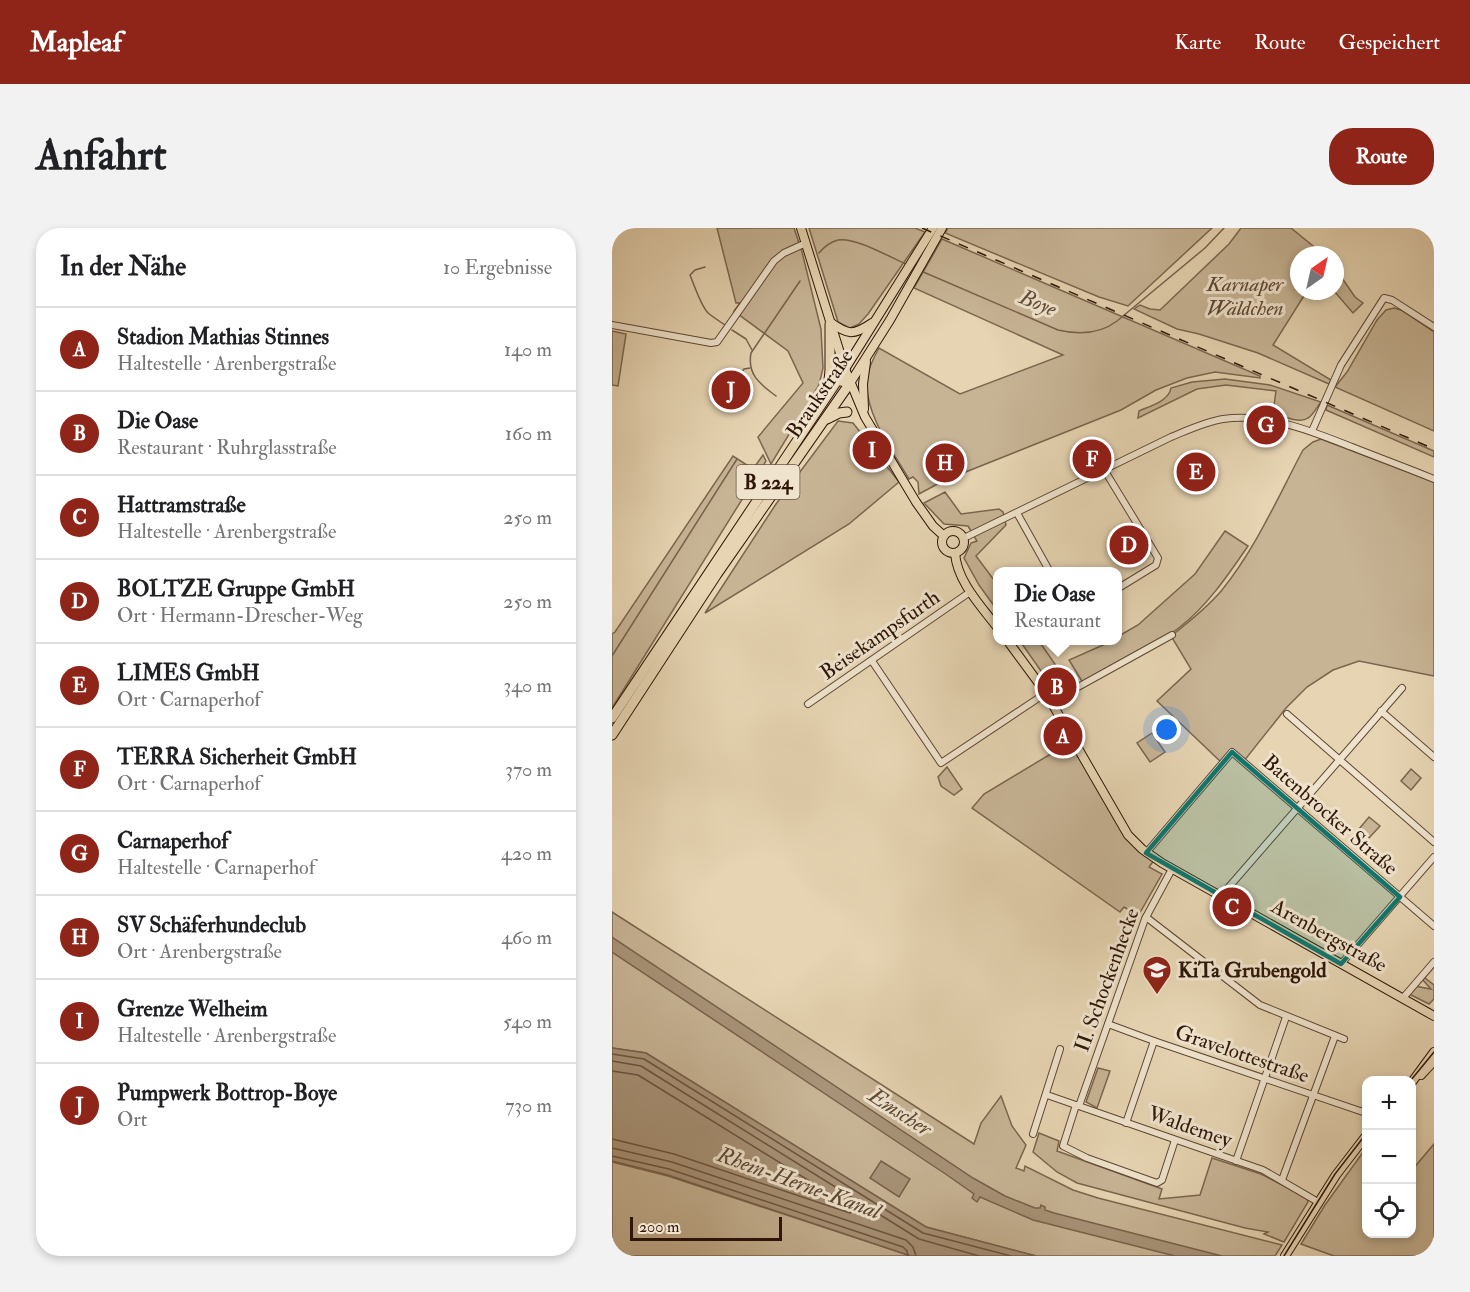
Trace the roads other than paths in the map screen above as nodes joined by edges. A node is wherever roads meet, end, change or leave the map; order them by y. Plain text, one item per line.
1 (801, 228) edge
2 (933, 228) edge
3 (942, 228) edge
4 (806, 243) junction
5 (918, 261) junction
6 (910, 274) junction
7 (876, 321) junction
8 (830, 323) junction
9 (612, 325) edge
10 (1434, 327) edge
11 (867, 357) junction
12 (845, 369) junction
13 (857, 372) junction
14 (837, 380) junction
15 (850, 383) junction
16 (828, 393) junction
17 (847, 412) joint
18 (866, 419) junction
19 (825, 421) junction
20 (1312, 431) junction
21 (1105, 471) junction
22 (1434, 479) edge
23 (1017, 513) junction
24 (944, 536) junction
25 (963, 538) junction
26 (955, 553) junction
27 (1047, 567) edge
28 (713, 572) junction
29 (1122, 586) edge
30 (970, 592) junction
31 (993, 622) edge
32 (1172, 635) dead end
33 (1012, 645) edge
34 (872, 662) junction
35 (1402, 688) dead end
36 (1046, 693) junction
37 (1051, 702) junction
38 (808, 704) dead end
39 (1381, 711) junction
40 (1287, 714) dead end
41 (612, 718) edge
42 (612, 735) edge
43 (1434, 757) edge
44 (1340, 760) junction
45 (1298, 808) junction
46 (1434, 842) edge
47 (1146, 853) junction
48 (1434, 857) edge
49 (1172, 869) junction
50 (1221, 896) junction
51 (1400, 897) junction
52 (1146, 917) junction
53 (1434, 926) edge
54 (1434, 962) edge
55 (1341, 964) junction
56 (1403, 998) junction
57 (1434, 1016) edge
58 (1286, 1017) junction
59 (1108, 1024) junction
60 (1335, 1036) junction
61 (1344, 1039) dead end
62 (1154, 1041) junction
63 (1060, 1049) dead end
64 (1434, 1052) edge
65 (1434, 1062) edge
66 (1416, 1077) edge
67 (1265, 1079) junction
68 (1416, 1079) edge
69 (1047, 1095) junction
70 (1314, 1096) junction
71 (1078, 1106) junction
72 (1362, 1112) edge
73 (1126, 1123) junction
74 (1033, 1134) dead end
75 (1175, 1140) junction
76 (1362, 1142) edge
77 (1236, 1161) junction
78 (1282, 1180) junction
79 (1318, 1202) junction
80 (1285, 1256) edge

1 - 4 main road
2 - 5 main road, Braukstraße / B 224
3 - 5 main road, Braukstraße / B 224
4 - 8 main road
4 - 9 street
5 - 6 main road, Braukstraße / B 224
6 - 7 main road, Braukstraße / B 224
6 - 11 main road, Braukstraße / B 224
7 - 8 main road
7 - 12 main road, Braukstraße / B 224
8 - 12 main road
8 - 16 highway
10 - 20 street
11 - 13 main road, Braukstraße / B 224
11 - 18 main road
12 - 13 main road
12 - 14 highway, Braukstraße / B 224
12 - 15 main road
13 - 15 main road, Braukstraße / B 224
14 - 15 highway
14 - 16 highway, Braukstraße / B 224
15 - 18 main road
15 - 19 highway, Braukstraße / B 224
16 - 28 highway, Braukstraße / B 224
17 - 18 main road
17 - 19 highway
18 - 24 main road
19 - 28 highway, Braukstraße / B 224
20 - 21 street
20 - 22 street
21 - 23 street
21 - 29 street
23 - 25 street
23 - 27 street
24 - 25 main road
24 - 26 main road
25 - 26 main road
26 - 30 main road
28 - 41 highway, B 224
28 - 42 highway, B 224
30 - 31 main road
30 - 34 street, Beisekampsfurth
32 - 37 street
33 - 36 main road, Arenbergstraße
34 - 36 street
34 - 38 street, Beisekampsfurth
35 - 39 street
36 - 37 main road, Arenbergstraße
37 - 47 main road, Arenbergstraße
39 - 43 street
39 - 44 street
40 - 44 street
44 - 45 street
44 - 46 street
45 - 47 street, Batenbrocker Straße
45 - 50 street
45 - 51 street, Batenbrocker Straße
47 - 49 main road, Arenbergstraße
48 - 51 street
49 - 50 main road, Arenbergstraße
49 - 52 street, II. Schockenhecke
50 - 55 main road, Arenbergstraße
51 - 53 street, Batenbrocker Straße
51 - 55 street
52 - 58 street
52 - 59 street, II. Schockenhecke
54 - 56 street, Arenbergstraße
55 - 56 main road, Arenbergstraße
56 - 57 main road, Arenbergstraße
58 - 60 street
58 - 67 street
59 - 62 street, Gravelottestraße
59 - 71 street, II. Schockenhecke
60 - 61 street
60 - 70 street
62 - 67 street, Gravelottestraße
62 - 73 street
63 - 69 street
64 - 66 main road
65 - 68 main road
67 - 70 street, Gravelottestraße
67 - 77 street
69 - 71 street, Waldemey
69 - 74 street
70 - 72 street, Gravelottestraße
70 - 78 street
71 - 73 street, Waldemey
71 - 75 street, II. Schockenhecke
73 - 75 street, Waldemey
75 - 77 street, Waldemey
76 - 79 main road
77 - 78 street, Waldemey
78 - 79 street, Waldemey
79 - 80 main road

